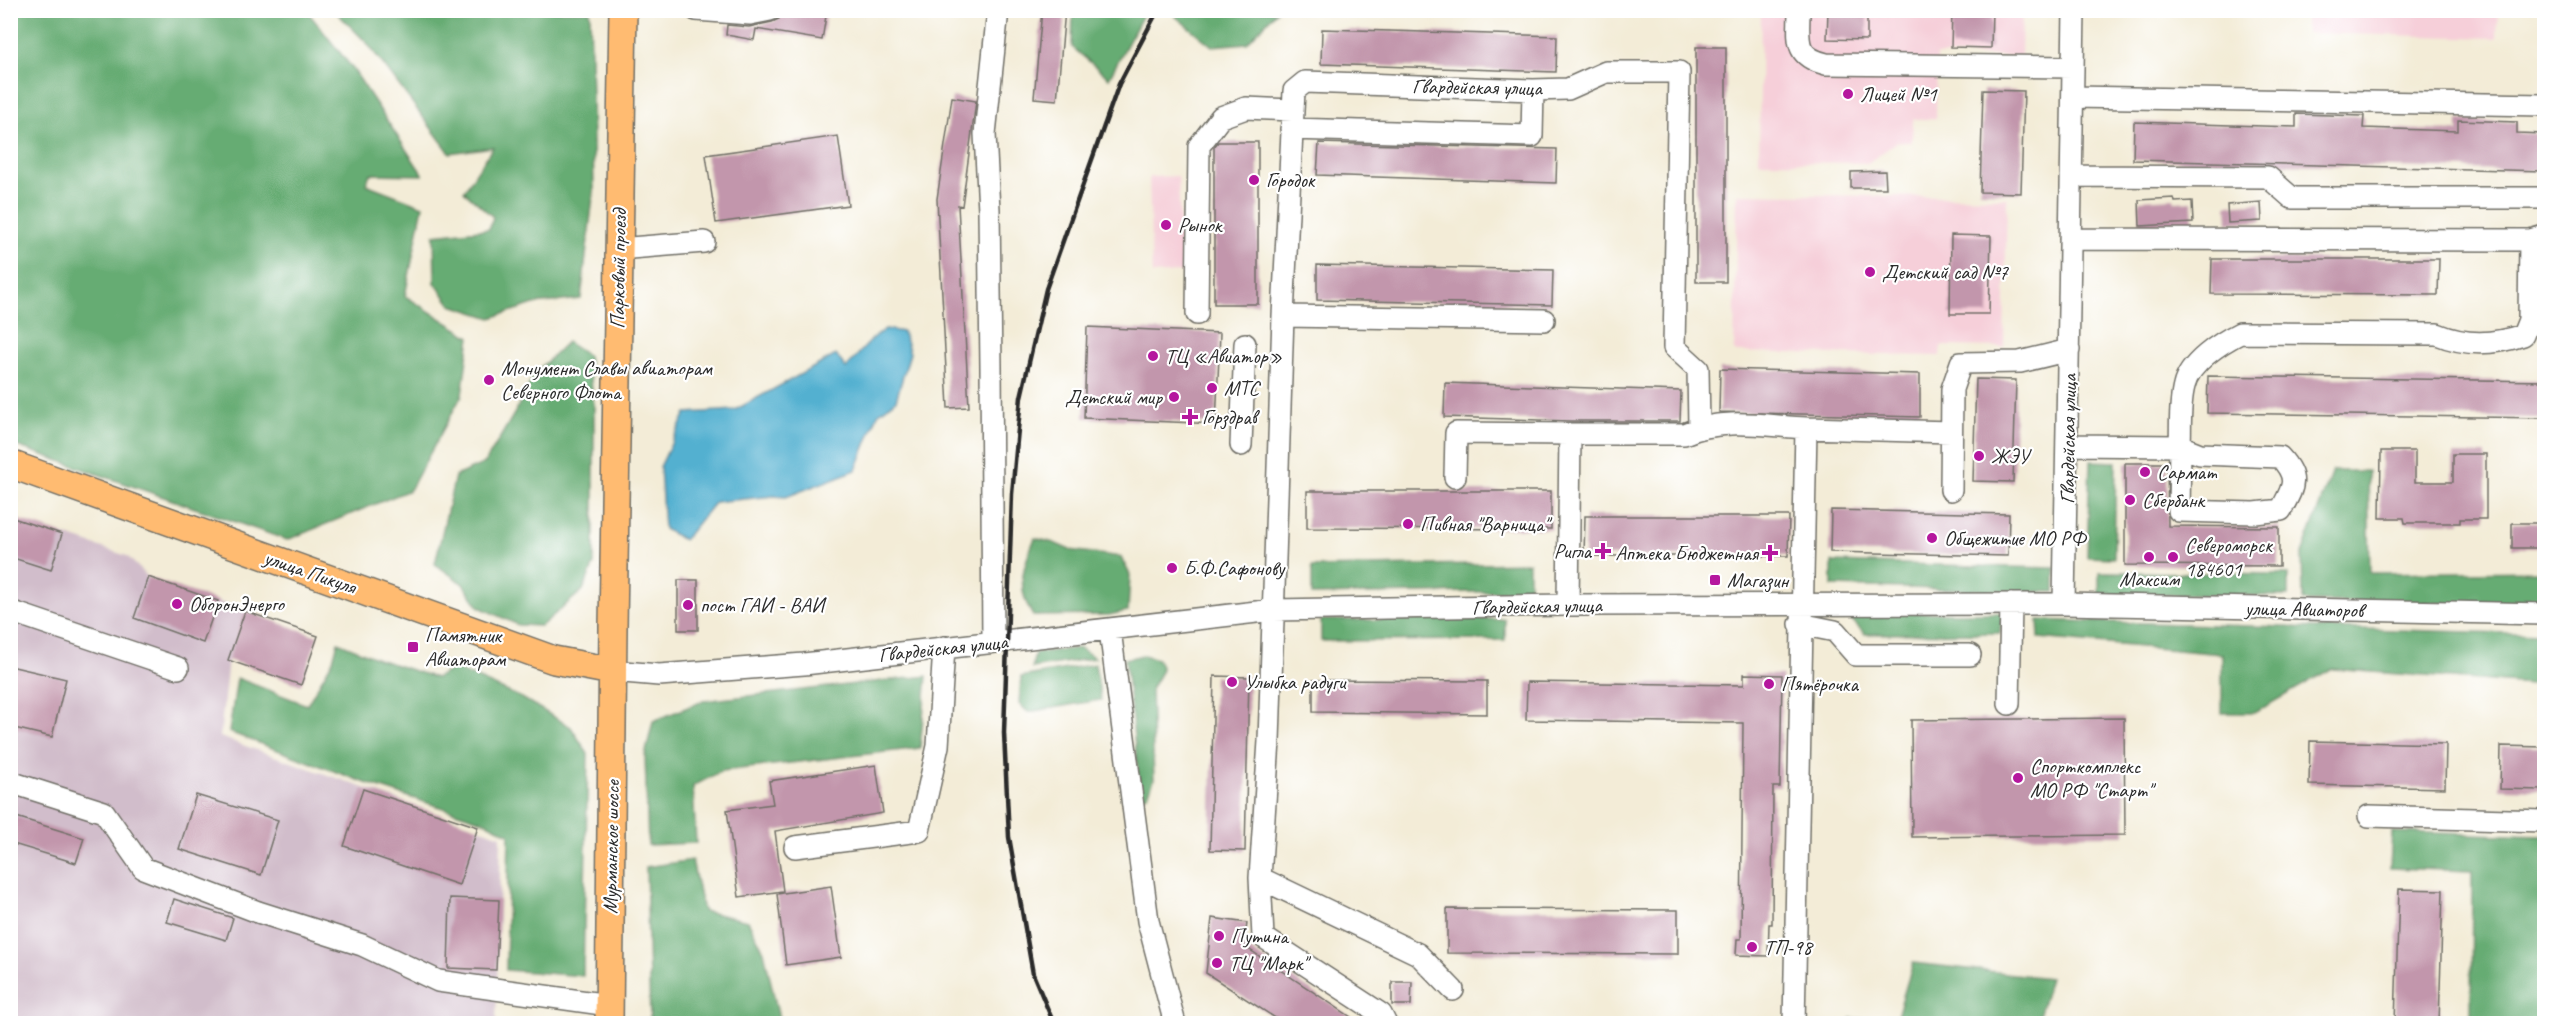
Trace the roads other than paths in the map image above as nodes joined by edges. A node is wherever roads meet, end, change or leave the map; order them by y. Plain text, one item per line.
1 (623, 10) edge
2 (696, 10) edge
3 (770, 10) edge
4 (998, 10) edge
5 (1799, 10) edge
6 (2074, 10) edge
7 (2073, 67) junction
8 (1533, 90) junction
9 (2073, 97) junction
10 (2544, 105) edge
11 (1292, 119) junction
12 (2071, 176) junction
13 (2544, 198) edge
14 (2537, 238) edge
15 (2070, 239) junction
16 (704, 242) dead end
17 (618, 249) junction
18 (1197, 314) dead end
19 (1283, 316) junction
20 (1544, 320) dead end
21 (1245, 344) dead end
22 (2069, 350) junction
23 (1699, 427) junction
24 (1806, 428) junction
25 (1951, 432) junction
26 (1570, 434) junction
27 (1241, 445) dead end
28 (2068, 445) junction
29 (2180, 446) junction
30 (10, 464) edge
31 (1455, 477) dead end
32 (1950, 490) dead end
33 (2012, 604) junction
34 (2064, 604) junction
35 (1568, 605) junction
36 (1274, 610) junction
37 (10, 611) edge
38 (1800, 614) junction
39 (2544, 614) edge
40 (1110, 630) junction
41 (993, 642) junction
42 (944, 647) junction
43 (1970, 655) dead end
44 (178, 668) dead end
45 (612, 671) junction
46 (2009, 704) dead end
47 (10, 782) edge
48 (2369, 816) dead end
49 (2544, 821) edge
50 (795, 847) dead end
51 (1260, 878) junction
52 (1453, 990) dead end
53 (609, 1014) edge
54 (1175, 1023) edge
55 (1386, 1023) edge
56 (1794, 1023) edge

1 - 17 main road, Парковый проезд
2 - 3 street
4 - 41 street
5 - 7 street
6 - 7 street, Гвардейская улица
7 - 9 street, Гвардейская улица
8 - 11 street, Гвардейская улица
8 - 11 street
8 - 23 street, Гвардейская улица
9 - 10 street
9 - 12 street, Гвардейская улица
11 - 18 street
11 - 19 street, Гвардейская улица
12 - 13 street
12 - 15 street, Гвардейская улица
14 - 15 street
14 - 29 street
15 - 22 street, Гвардейская улица
16 - 17 street
17 - 45 main road, Парковый проезд
19 - 20 street
19 - 36 street, Гвардейская улица
21 - 27 street
22 - 25 street
22 - 28 street, Гвардейская улица
23 - 24 street
23 - 26 street
24 - 25 street
24 - 38 street
25 - 32 street
26 - 31 street
26 - 35 street
28 - 29 street
28 - 34 street, Гвардейская улица
29 - 29 street
30 - 45 main road, улица Пикуля
33 - 34 street, Гвардейская улица
33 - 38 street, Гвардейская улица
33 - 46 street
34 - 39 street, улица Авиаторов
35 - 36 street, Гвардейская улица
35 - 38 street, Гвардейская улица
36 - 40 street, Гвардейская улица
36 - 51 street, Гвардейская улица
37 - 44 street
38 - 43 street
38 - 56 street
40 - 41 street, Гвардейская улица
40 - 54 street
41 - 42 street, Гвардейская улица
42 - 45 street, Гвардейская улица
42 - 50 street
45 - 53 main road, Мурманское шоссе
47 - 53 street
48 - 49 street
51 - 52 street
51 - 55 street, Гвардейская улица

